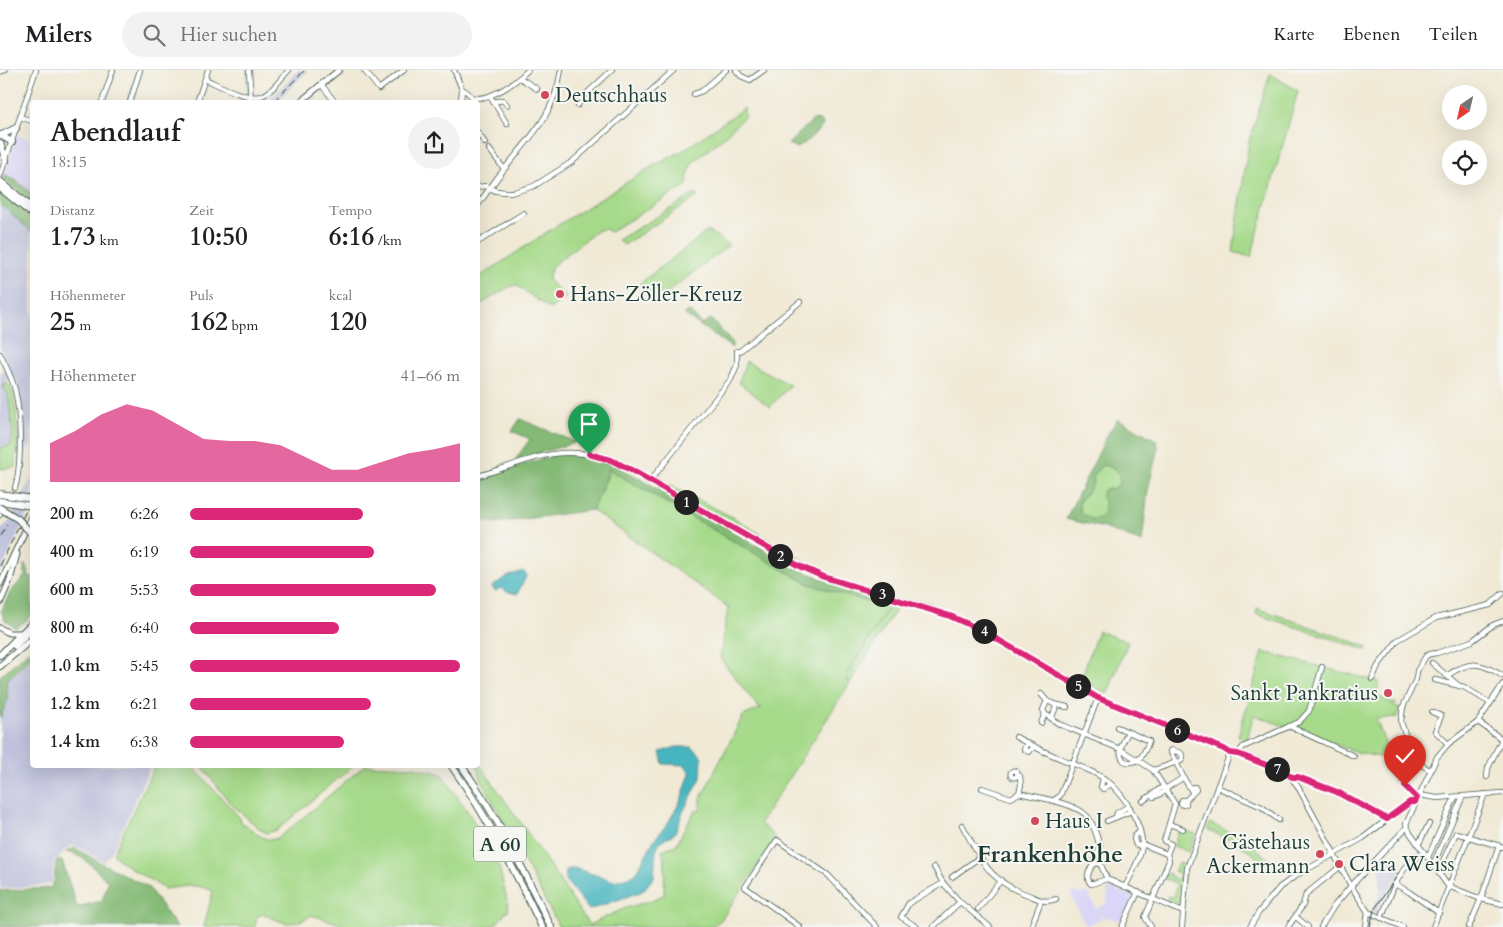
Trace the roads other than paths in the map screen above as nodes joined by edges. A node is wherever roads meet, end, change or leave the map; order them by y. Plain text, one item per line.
1 (5, 70) edge
2 (36, 70) edge
3 (113, 70) edge
4 (140, 70) edge
5 (208, 70) edge
6 (249, 70) edge
7 (289, 70) edge
8 (339, 70) edge
9 (364, 70) edge
10 (404, 70) edge
11 (454, 70) edge
12 (528, 70) edge
13 (561, 70) edge
14 (612, 70) edge
15 (674, 70) edge
16 (726, 70) edge
17 (736, 70) edge
18 (764, 70) edge
19 (0, 72) edge
20 (520, 78) junction
21 (205, 79) junction
22 (321, 84) junction
23 (462, 89) junction
24 (537, 89) dead end
25 (694, 94) dead end
26 (251, 96) junction
27 (490, 96) junction
28 (473, 98) junction
29 (103, 100) edge
30 (131, 100) edge
31 (198, 100) edge
32 (251, 100) edge
33 (302, 100) edge
34 (333, 100) edge
35 (461, 100) edge
36 (470, 100) edge
37 (493, 102) junction
38 (507, 105) dead end
39 (578, 105) dead end
40 (20, 117) junction
41 (30, 120) edge
42 (507, 124) dead end
43 (16, 128) junction
44 (480, 136) edge
45 (0, 138) edge
46 (12, 142) junction
47 (485, 143) dead end
48 (489, 149) dead end
49 (6, 160) junction
50 (504, 168) junction
51 (0, 182) edge
52 (480, 187) edge
53 (490, 188) junction
54 (480, 201) edge
55 (30, 206) edge
56 (30, 212) edge
57 (524, 213) dead end
58 (480, 241) edge
59 (800, 302) dead end
60 (0, 354) edge
61 (480, 475) edge
62 (650, 481) junction
63 (15, 488) dead end
64 (30, 493) edge
65 (0, 494) edge
66 (14, 496) junction
67 (30, 499) edge
68 (0, 502) edge
69 (30, 506) edge
70 (0, 512) edge
71 (30, 520) edge
72 (30, 533) edge
73 (19, 545) junction
74 (0, 584) edge
75 (1503, 593) edge
76 (0, 603) edge
77 (1503, 621) edge
78 (30, 625) edge
79 (0, 628) edge
80 (30, 631) edge
81 (22, 632) junction
82 (30, 640) edge
83 (0, 655) edge
84 (0, 659) edge
85 (1432, 662) dead end
86 (0, 666) edge
87 (1322, 667) dead end
88 (1448, 674) junction
89 (1503, 676) edge
90 (1372, 679) dead end
91 (1435, 680) dead end
92 (1503, 684) edge
93 (1459, 686) junction
94 (1496, 693) junction
95 (1041, 694) dead end
96 (1503, 697) edge
97 (1098, 698) junction
98 (1047, 702) junction
99 (1490, 703) junction
100 (1054, 704) junction
101 (1067, 707) dead end
102 (1432, 712) dead end
103 (1046, 715) junction
104 (1478, 722) junction
105 (1041, 723) dead end
106 (1289, 726) junction
107 (1117, 728) dead end
108 (1128, 732) junction
109 (1085, 734) junction
110 (1016, 737) dead end
111 (1502, 739) edge
112 (1448, 744) junction
113 (1120, 748) junction
114 (1230, 753) junction
115 (1238, 754) junction
116 (1354, 756) dead end
117 (1139, 761) junction
118 (1073, 763) junction
119 (1395, 764) dead end
120 (453, 768) edge
121 (463, 768) edge
122 (1152, 770) junction
123 (1431, 771) junction
124 (1017, 774) dead end
125 (1487, 776) dead end
126 (1292, 777) junction
127 (1103, 778) junction
128 (1181, 780) dead end
129 (1111, 784) junction
130 (1217, 787) junction
131 (982, 788) dead end
132 (1165, 789) junction
133 (1019, 793) junction
134 (1503, 793) edge
135 (1485, 794) junction
136 (1464, 796) junction
137 (1455, 797) junction
138 (1417, 798) junction
139 (1054, 800) junction
140 (1143, 801) dead end
141 (1174, 804) junction
142 (1130, 808) junction
143 (1387, 819) junction
144 (1279, 820) dead end
145 (1107, 821) dead end
146 (1169, 824) junction
147 (1429, 824) dead end
148 (962, 825) dead end
149 (1406, 828) junction
150 (1182, 829) dead end
151 (1140, 832) junction
152 (1468, 838) junction
153 (1142, 845) junction
154 (1418, 845) junction
155 (1501, 847) edge
156 (1424, 852) junction
157 (1167, 854) junction
158 (1336, 856) junction
159 (980, 857) junction
160 (1428, 857) junction
161 (1095, 863) junction
162 (1433, 865) junction
163 (1341, 866) junction
164 (934, 867) dead end
165 (1438, 872) junction
166 (952, 877) dead end
167 (1107, 879) junction
168 (1000, 880) junction
169 (943, 883) junction
170 (1395, 884) junction
171 (1351, 886) junction
172 (1448, 886) junction
173 (1126, 887) junction
174 (1138, 892) junction
175 (1056, 899) dead end
176 (1153, 899) junction
177 (1481, 899) junction
178 (1041, 901) junction
179 (960, 902) junction
180 (1503, 904) edge
181 (978, 909) dead end
182 (1183, 912) junction
183 (1368, 912) junction
184 (1439, 913) junction
185 (1296, 917) junction
186 (1381, 918) junction
187 (542, 927) edge
188 (550, 927) edge
189 (800, 927) edge
190 (877, 927) edge
191 (917, 927) edge
192 (933, 927) edge
193 (990, 927) edge
194 (1031, 927) edge
195 (1122, 927) edge
196 (1151, 927) edge
197 (1182, 927) edge
198 (1250, 927) edge
199 (1288, 927) edge
200 (1308, 927) edge
201 (1322, 927) edge
202 (1366, 927) edge
203 (1402, 927) edge
204 (1433, 927) edge
205 (1469, 927) edge

1 - 19 street
2 - 40 street
3 - 29 street
4 - 30 street
5 - 21 street
6 - 26 street
7 - 26 street
8 - 22 main road
9 - 10 street
11 - 23 street
12 - 20 street
13 - 50 street
14 - 39 street
15 - 53 street
16 - 25 street
17 - 18 street
20 - 24 street
20 - 27 street
21 - 26 street
21 - 31 street
22 - 33 main road
22 - 34 street
23 - 28 street
23 - 35 street
26 - 32 street
27 - 28 street
27 - 37 street
28 - 36 street
37 - 38 street
37 - 42 street
40 - 41 street
40 - 43 street
43 - 45 highway
43 - 46 street
44 - 47 street
45 - 46 highway
45 - 49 highway
46 - 49 street
48 - 50 street
49 - 51 street
50 - 53 street
51 - 55 highway
51 - 56 highway
52 - 53 street
53 - 54 street
57 - 58 street
59 - 62 street
60 - 63 street
61 - 62 street
62 - 97 street
64 - 66 highway, bridge
65 - 66 highway, bridge
66 - 67 highway, bridge
68 - 69 highway, bridge
70 - 72 highway, bridge
71 - 73 main road
73 - 74 main road
73 - 76 main road
75 - 90 street
77 - 123 street
78 - 81 highway
79 - 81 main road
80 - 84 highway
81 - 83 highway
82 - 86 highway
85 - 88 street
87 - 106 street
88 - 89 street
88 - 93 street
91 - 93 street
92 - 94 street
93 - 99 street
94 - 96 street
94 - 99 street
95 - 98 street
97 - 109 street
97 - 114 street
98 - 100 street
98 - 103 street
99 - 104 street
100 - 101 street
100 - 103 street
102 - 112 street
103 - 105 street
103 - 109 street
104 - 111 street
104 - 112 street
106 - 115 street
106 - 116 street
107 - 108 street
108 - 113 street
108 - 117 street
109 - 113 street
109 - 118 street
110 - 118 street
111 - 125 street
112 - 123 street
113 - 117 street
113 - 117 street
114 - 115 street
114 - 130 street
115 - 126 street
117 - 122 street
118 - 127 street
118 - 139 street
119 - 138 street
120 - 187 highway, A 60
121 - 188 highway, A 60
122 - 132 street
122 - 141 street
123 - 138 street
124 - 133 street
126 - 143 street
126 - 158 street
127 - 129 street
127 - 129 street
128 - 132 street
129 - 142 street
130 - 144 street
130 - 182 street
131 - 133 street
132 - 140 street
132 - 141 street
133 - 139 street
134 - 135 street
135 - 136 street
135 - 152 street
136 - 137 street
136 - 162 street
137 - 138 street
137 - 160 street
138 - 143 street
138 - 149 street
139 - 161 street
141 - 146 street
142 - 145 street
142 - 151 street
143 - 158 street
146 - 150 street
146 - 157 street
147 - 154 street
148 - 159 street
149 - 154 street
149 - 171 street
151 - 153 street
151 - 153 street
152 - 155 street
152 - 165 street
152 - 172 street
153 - 157 street
153 - 173 street
154 - 156 street
155 - 177 street
156 - 160 street
156 - 170 street
157 - 176 street
158 - 163 street
158 - 198 street
159 - 166 street
159 - 168 street
160 - 162 street
161 - 167 street
161 - 167 street
162 - 165 street
163 - 171 street
163 - 185 street
164 - 169 street
165 - 172 street
167 - 173 street
168 - 178 street
168 - 181 street
169 - 179 street
169 - 191 street
170 - 184 street
170 - 186 street
171 - 183 street
171 - 201 street
172 - 177 street
172 - 184 street
173 - 174 street
174 - 176 street
174 - 195 street
175 - 178 street
176 - 182 street
176 - 196 street
177 - 180 street
177 - 205 street
178 - 194 street
179 - 192 street
179 - 193 street
182 - 197 street
183 - 186 street
183 - 202 street
184 - 204 street
185 - 199 street
185 - 200 street
186 - 203 street
189 - 190 street

